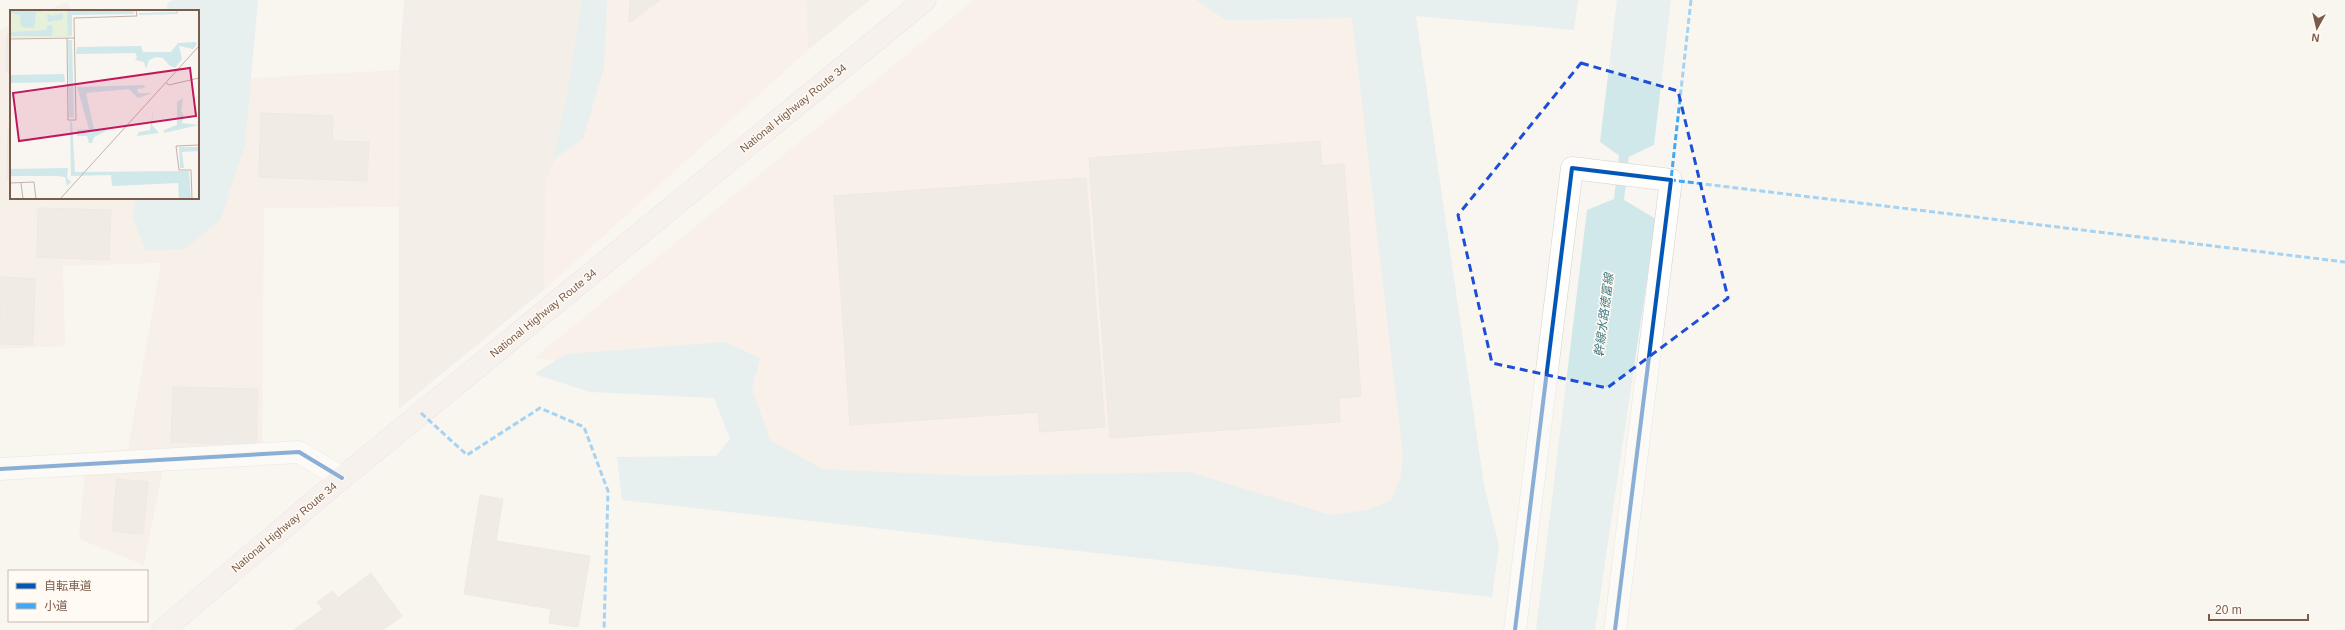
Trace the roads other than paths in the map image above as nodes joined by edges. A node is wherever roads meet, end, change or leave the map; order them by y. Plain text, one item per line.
1 (925, 0) edge
2 (0, 469) edge
3 (342, 478) junction
4 (163, 630) edge
5 (1515, 630) edge
6 (1615, 630) edge

1 - 3 highway, National Highway Route 34
2 - 3 street
3 - 4 highway, National Highway Route 34
5 - 6 street

